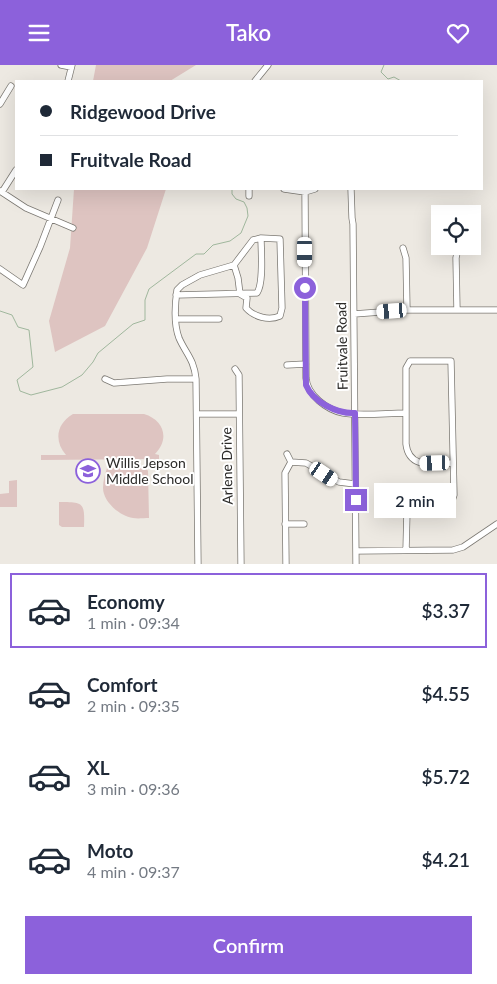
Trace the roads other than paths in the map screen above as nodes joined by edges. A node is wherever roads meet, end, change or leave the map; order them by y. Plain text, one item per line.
1 (61, 65) edge
2 (268, 65) edge
3 (72, 66) edge
4 (68, 80) edge
5 (256, 80) edge
6 (11, 86) dead end
7 (0, 104) edge
8 (15, 171) edge
9 (291, 190) edge
10 (312, 190) edge
11 (351, 190) edge
12 (1, 192) edge
13 (305, 192) junction
14 (58, 200) dead end
15 (51, 219) junction
16 (73, 228) dead end
17 (261, 238) junction
18 (403, 248) dead end
19 (457, 255) edge
20 (234, 265) junction
21 (0, 269) edge
22 (240, 294) junction
23 (176, 295) junction
24 (407, 310) junction
25 (457, 310) junction
26 (497, 310) edge
27 (354, 314) junction
28 (177, 319) junction
29 (219, 319) dead end
30 (287, 365) dead end
31 (306, 365) junction
32 (235, 369) dead end
33 (105, 379) dead end
34 (196, 379) junction
35 (355, 413) junction
36 (406, 413) junction
37 (196, 414) junction
38 (239, 414) junction
39 (287, 454) dead end
40 (291, 462) junction
41 (453, 463) junction
42 (356, 483) junction
43 (451, 504) dead end
44 (407, 511) dead end
45 (285, 524) junction
46 (304, 524) dead end
47 (497, 524) edge
48 (406, 550) junction
49 (356, 551) junction
50 (198, 564) edge
51 (241, 564) edge
52 (286, 564) edge
53 (356, 564) edge

1 - 3 street
2 - 5 street
3 - 4 street
6 - 7 street
8 - 12 street
9 - 13 street
10 - 13 street
11 - 27 street, Fruitvale Road
12 - 15 street
13 - 31 street
14 - 15 street
15 - 16 street
15 - 21 street
17 - 20 street
17 - 22 street
17 - 22 street
18 - 24 street
19 - 25 street
20 - 22 street
20 - 23 street
22 - 23 street
23 - 28 street
24 - 25 street
24 - 27 street
25 - 26 street
27 - 35 street, Fruitvale Road
28 - 29 street
28 - 34 street
30 - 31 street
31 - 35 street
32 - 38 street, Arlene Drive
33 - 34 street
34 - 37 street
35 - 36 street
35 - 42 street, Fruitvale Road
36 - 41 street
36 - 41 street
37 - 38 street
37 - 50 street
38 - 51 street, Arlene Drive
39 - 40 street
40 - 42 street
40 - 45 street
41 - 43 street
42 - 49 street, Fruitvale Road
44 - 48 street
45 - 46 street
45 - 52 street
47 - 48 street
48 - 49 street
49 - 53 street, Fruitvale Road

